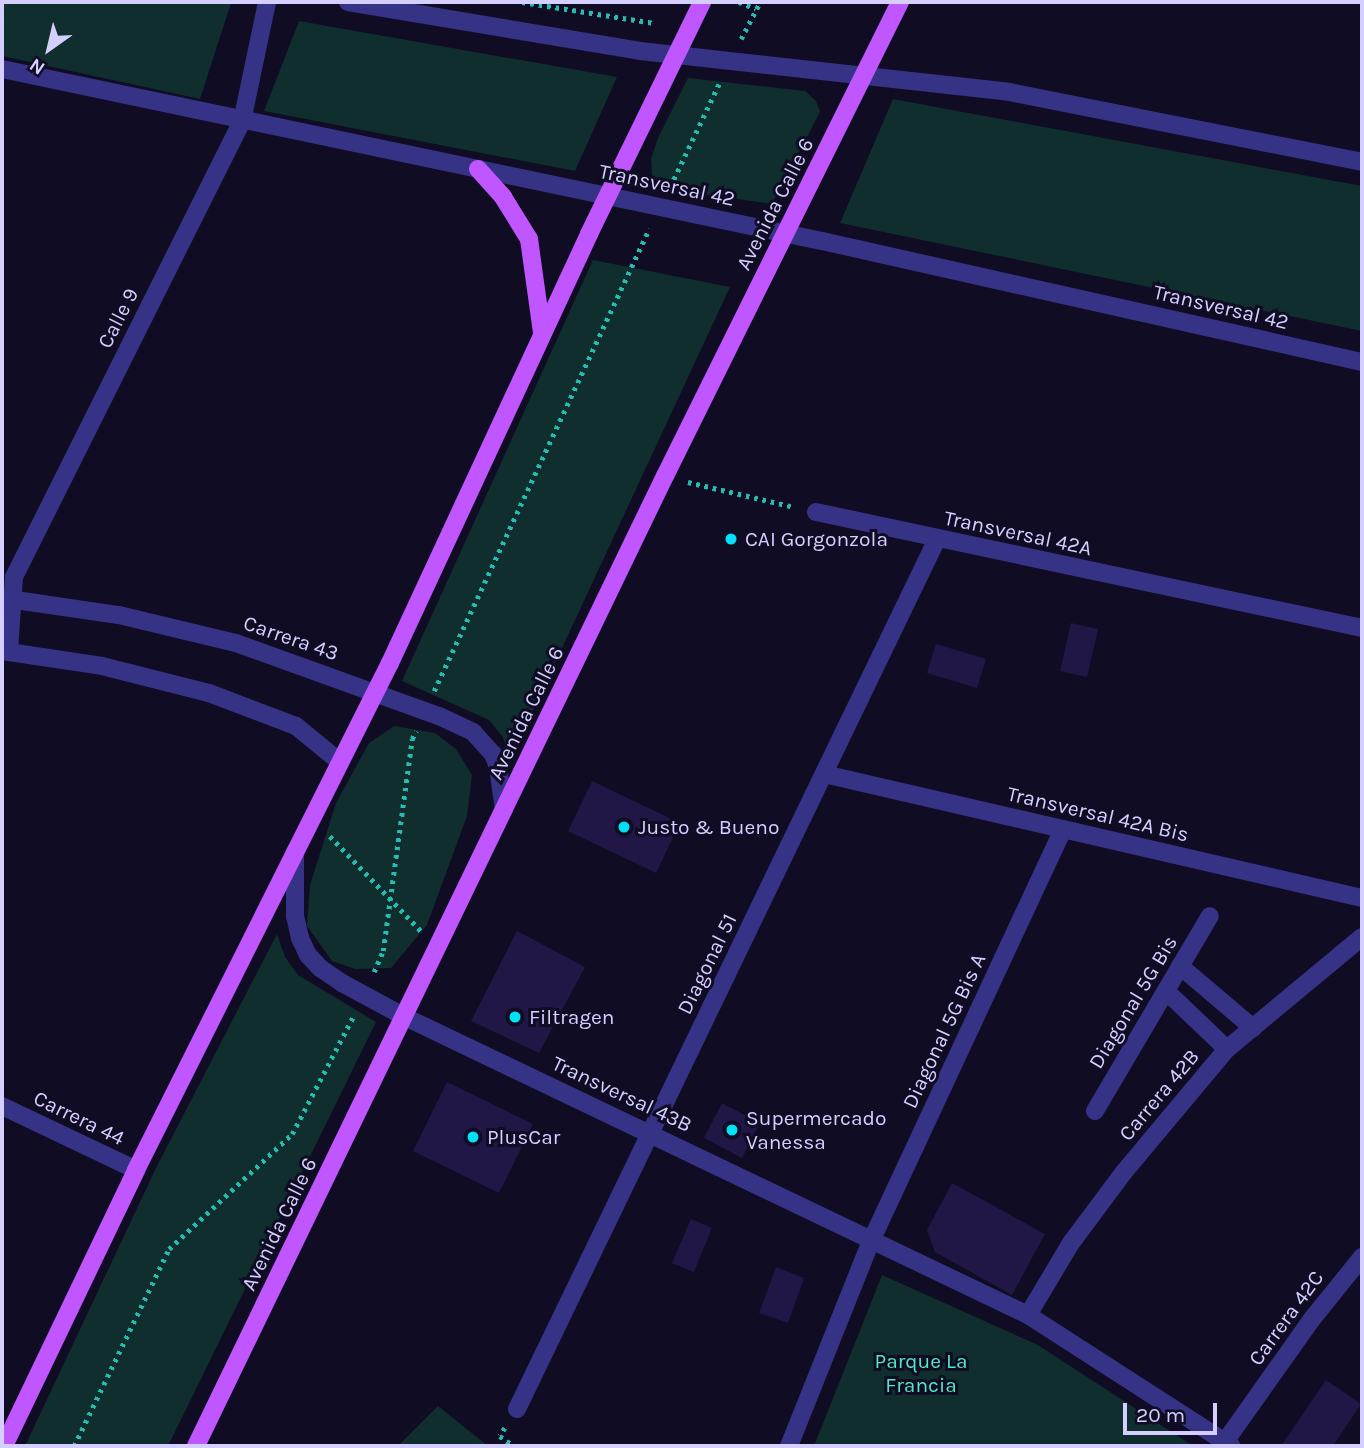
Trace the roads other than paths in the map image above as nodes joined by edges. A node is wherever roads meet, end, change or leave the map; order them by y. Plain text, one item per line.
1 (267, 2) edge
2 (348, 2) edge
3 (702, 2) edge
4 (900, 2) edge
5 (676, 55) junction
6 (2, 69) edge
7 (865, 75) junction
8 (242, 121) junction
9 (1362, 162) edge
10 (478, 169) junction
11 (608, 196) junction
12 (785, 233) junction
13 (542, 335) junction
14 (1362, 362) edge
15 (816, 512) road end
16 (937, 539) junction
17 (7, 598) edge
18 (1362, 628) edge
19 (6, 652) edge
20 (375, 692) junction
21 (340, 762) junction
22 (824, 774) junction
23 (504, 810) junction
24 (1063, 829) junction
25 (295, 851) junction
26 (1362, 898) edge
27 (1210, 916) dead end
28 (1362, 937) edge
29 (1180, 966) junction
30 (1166, 991) junction
31 (405, 1017) junction
32 (1253, 1028) junction
33 (1227, 1049) junction
34 (2, 1106) edge
35 (1095, 1111) dead end
36 (651, 1133) junction
37 (136, 1170) junction
38 (872, 1239) junction
39 (1362, 1256) edge
40 (1028, 1315) junction
41 (517, 1409) dead end
42 (1226, 1445) edge
43 (4, 1446) edge
44 (196, 1446) edge
45 (789, 1446) edge

1 - 8 street, Calle 9
2 - 5 street
3 - 5 main road
4 - 7 main road, Avenida Calle 6
5 - 7 street
5 - 11 main road
6 - 8 street, Transversal 42
7 - 9 street
7 - 12 main road, Avenida Calle 6
8 - 10 street, Transversal 42
8 - 17 street, Calle 9
10 - 11 street, Transversal 42
10 - 13 main road
11 - 12 street, Transversal 42
11 - 13 main road
12 - 14 street, Transversal 42
12 - 23 main road, Avenida Calle 6
13 - 20 main road
15 - 16 street, Transversal 42A
16 - 18 street, Transversal 42A
16 - 22 street, Diagonal 51
17 - 19 street, Calle 9
17 - 20 street, Carrera 43
19 - 21 street
20 - 21 main road
20 - 23 street, Carrera 43
21 - 25 main road
22 - 24 street, Transversal 42A Bis
22 - 36 street, Diagonal 51
23 - 31 main road, Avenida Calle 6
24 - 26 street, Transversal 42A Bis
24 - 38 street, Diagonal 5G Bis A
25 - 31 street, Transversal 43B
25 - 37 main road
27 - 29 street, Diagonal 5G Bis
28 - 32 street, Carrera 42B
29 - 30 street, Diagonal 5G Bis
29 - 32 street
30 - 33 street
30 - 35 street, Diagonal 5G Bis
31 - 36 street, Transversal 43B
31 - 44 main road, Avenida Calle 6
32 - 33 street, Carrera 42B
33 - 40 street, Carrera 42B
34 - 37 street, Carrera 44
36 - 38 street, Transversal 43B
36 - 41 street, Diagonal 51
37 - 43 main road
38 - 40 street, Transversal 43B
38 - 45 street, Diagonal 5G Bis A
39 - 42 street, Carrera 42C
40 - 42 street, Transversal 43B

